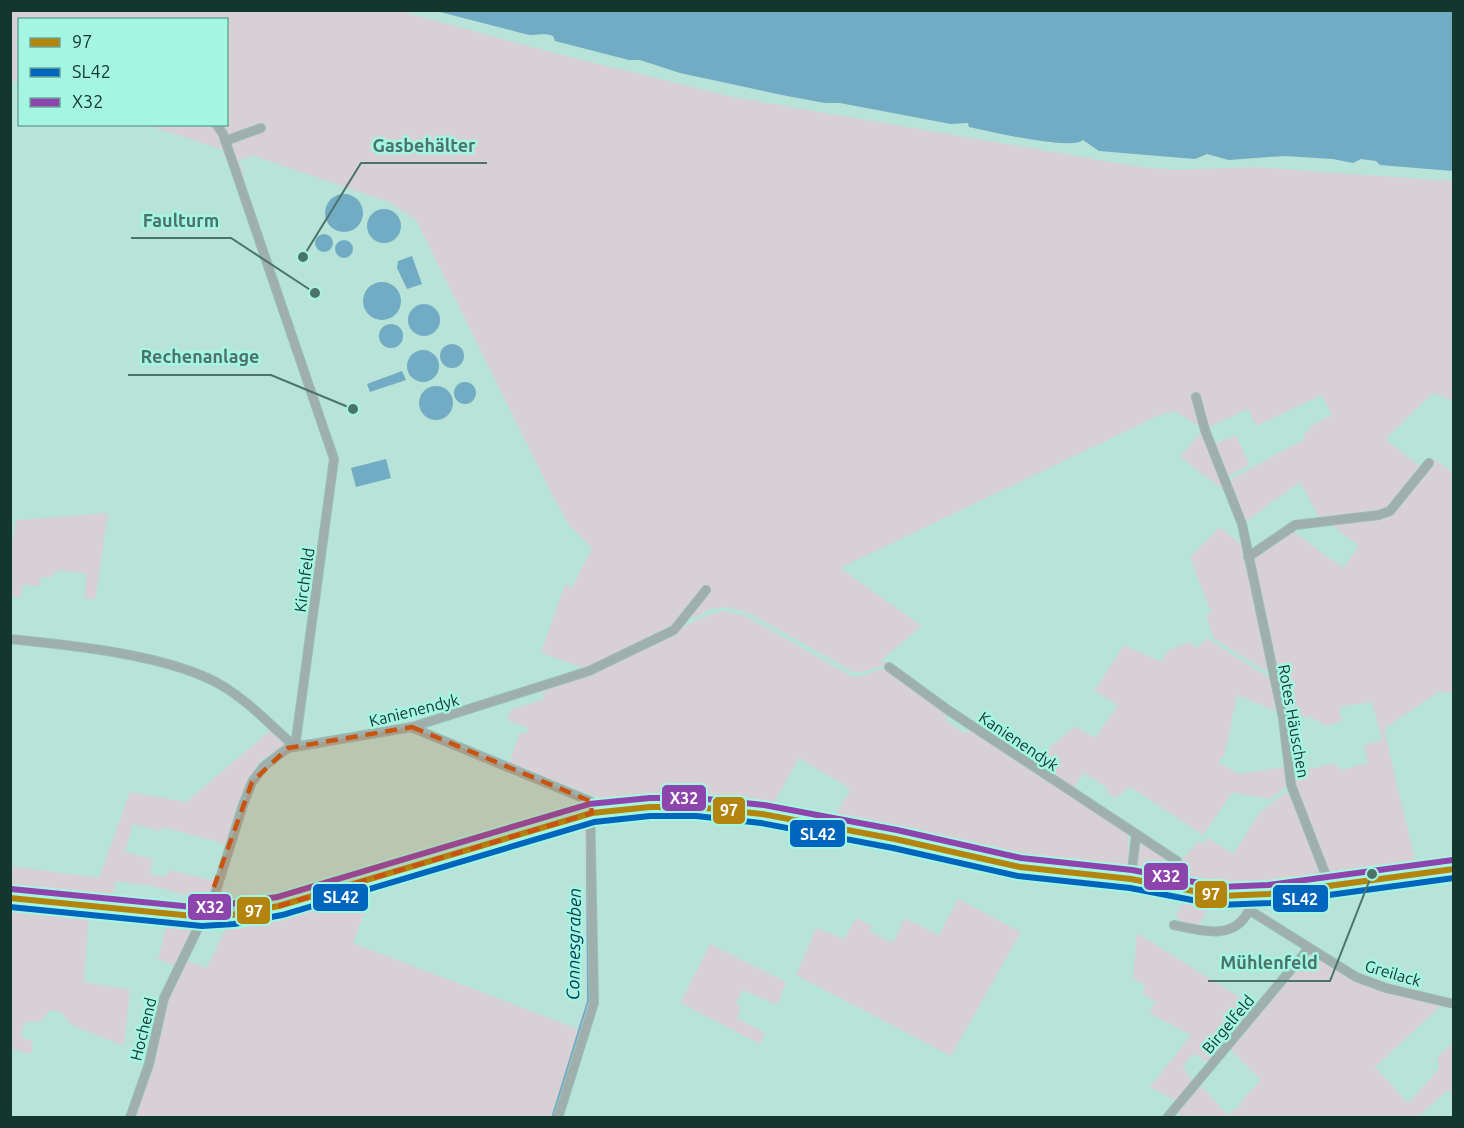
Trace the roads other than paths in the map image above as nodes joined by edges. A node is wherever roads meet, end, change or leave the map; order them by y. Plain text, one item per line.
1 (217, 126) edge
2 (261, 128) dead end
3 (225, 141) junction
4 (1196, 397) dead end
5 (1429, 463) dead end
6 (1248, 557) junction
7 (706, 590) dead end
8 (10, 639) edge
9 (889, 668) dead end
10 (412, 727) junction
11 (295, 747) junction
12 (592, 813) junction
13 (1136, 835) junction
14 (1177, 861) dead end
15 (1454, 869) edge
16 (1131, 879) junction
17 (1330, 885) junction
18 (1248, 896) junction
19 (10, 898) edge
20 (1250, 910) junction
21 (203, 917) junction
22 (1174, 925) dead end
23 (1309, 948) junction
24 (1454, 1004) edge
25 (130, 1118) edge
26 (558, 1118) edge
27 (1167, 1118) edge

1 - 3 street, Kirchfeld
2 - 3 street
3 - 11 street, Kirchfeld
4 - 6 street, Rotes Häuschen
5 - 6 street
6 - 17 street, Rotes Häuschen
7 - 10 street, Kanienendyk
8 - 11 street
9 - 13 street, Kanienendyk
10 - 11 street, Kanienendyk
10 - 12 street
11 - 21 street, Kanienendyk
12 - 16 main road
12 - 21 main road
12 - 26 street
13 - 14 street, Kanienendyk
13 - 16 street
15 - 17 main road
16 - 18 main road
17 - 18 main road
18 - 20 street
19 - 21 main road
20 - 22 street
20 - 23 street, Greilack
21 - 25 street, Hochend
23 - 24 street, Greilack
23 - 27 street, Birgelfeld

